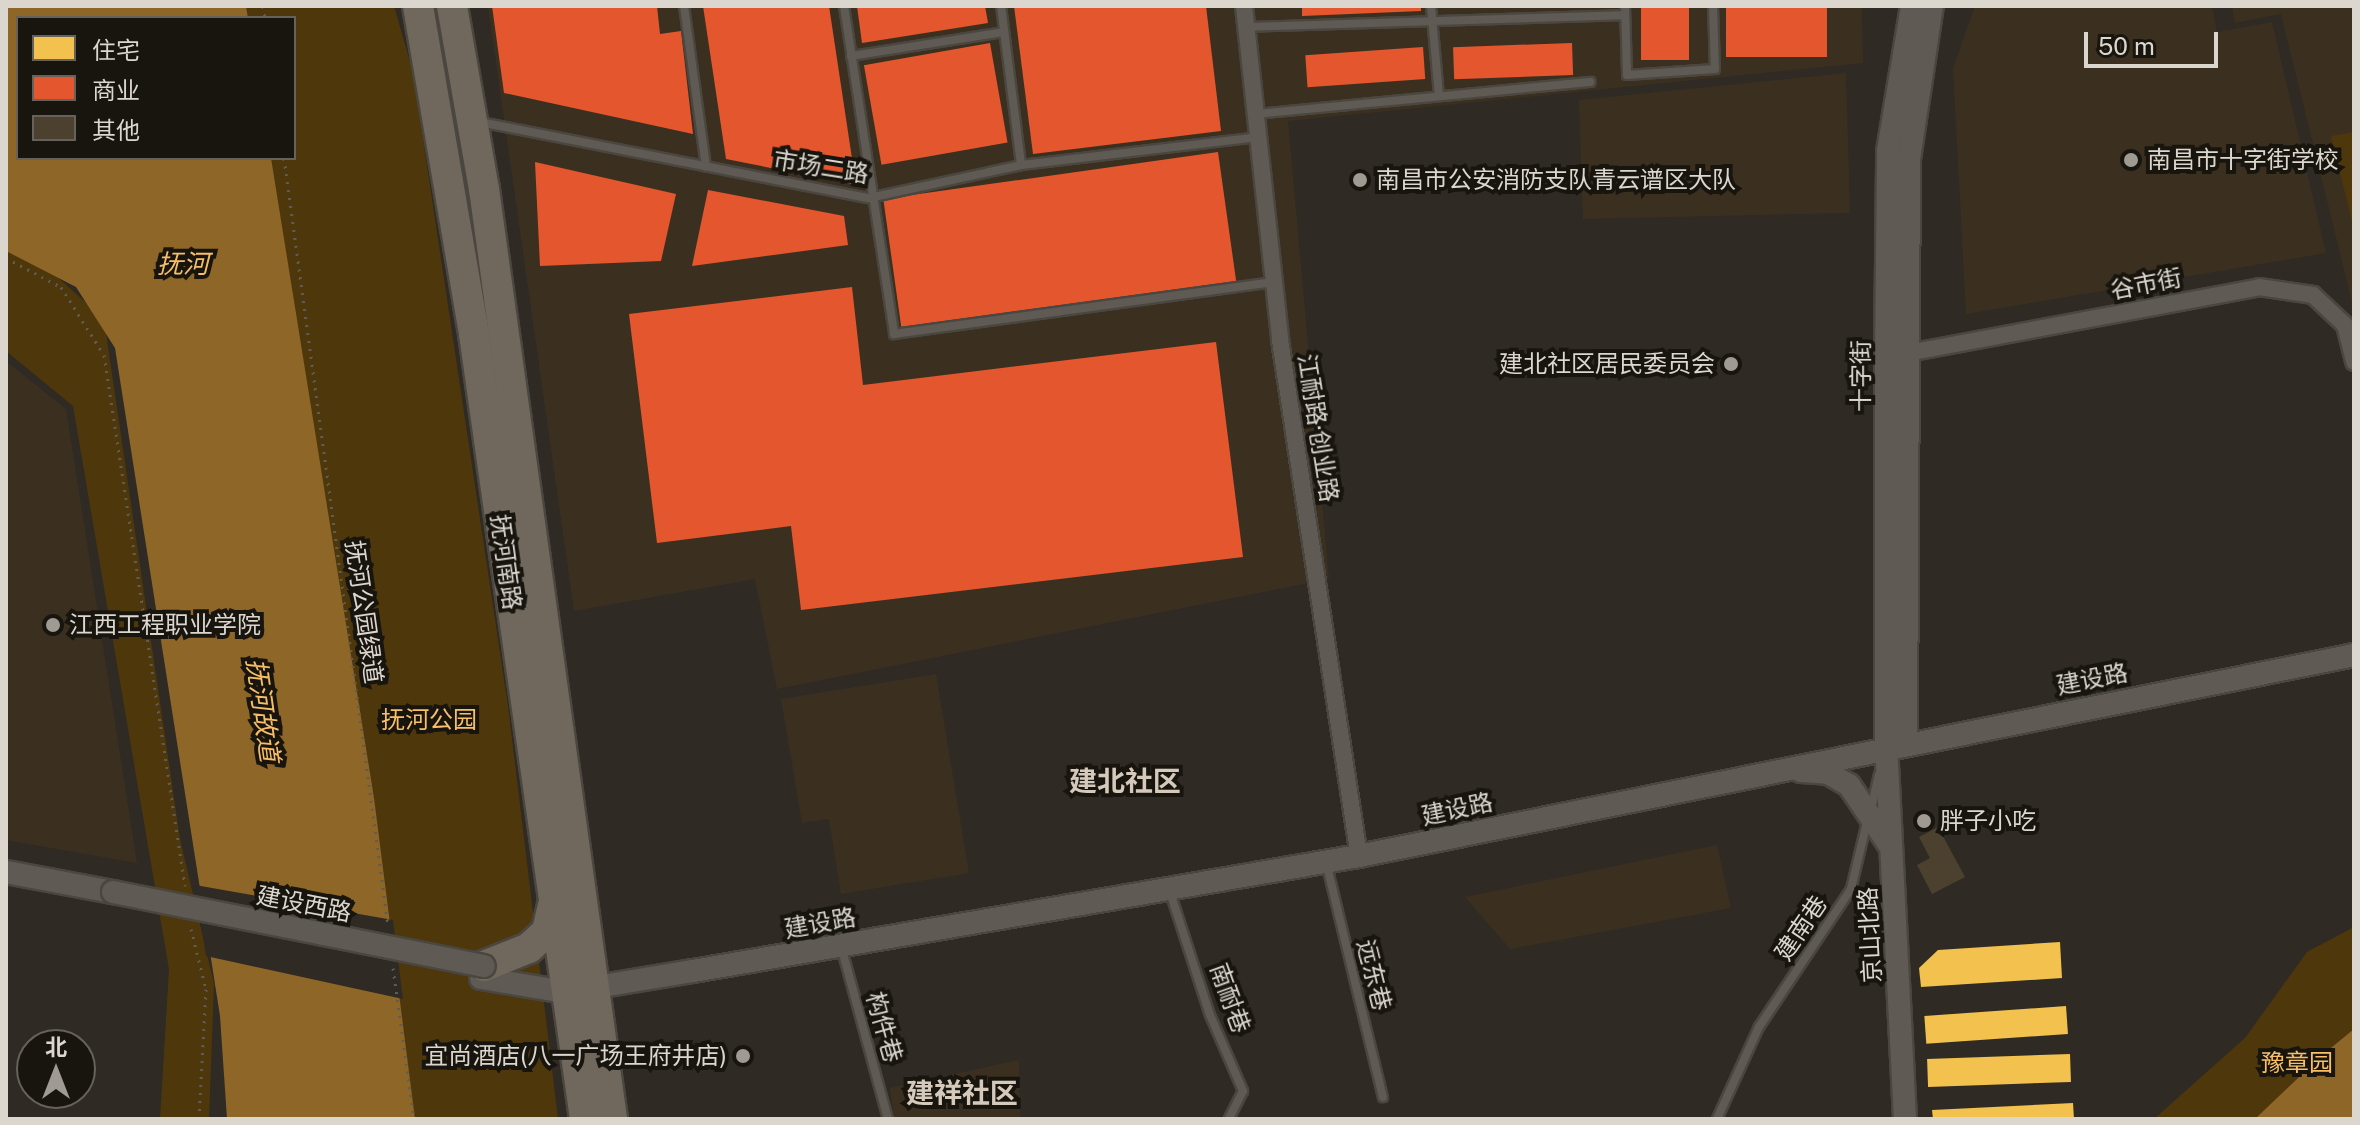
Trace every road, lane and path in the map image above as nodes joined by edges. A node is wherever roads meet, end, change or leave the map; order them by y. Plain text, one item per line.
1 (418, 6) edge
2 (452, 6) edge
3 (684, 6) edge
4 (844, 6) edge
5 (1001, 6) edge
6 (1244, 6) edge
7 (1431, 6) edge
8 (1713, 6) edge
9 (1912, 6) edge
10 (1932, 6) edge
11 (1625, 10) edge
12 (1433, 21) junction
13 (1246, 27) junction
14 (1004, 32) junction
15 (851, 56) junction
16 (1590, 82) dead end
17 (1439, 96) junction
18 (1256, 114) junction
19 (474, 121) junction
20 (1259, 137) junction
21 (284, 160) edge
22 (1021, 165) junction
23 (706, 167) junction
24 (869, 198) junction
25 (6, 258) edge
26 (1274, 282) junction
27 (1908, 353) junction
28 (2354, 362) edge
29 (2354, 655) edge
30 (1896, 746) junction
31 (1780, 769) junction
32 (1870, 811) junction
33 (1891, 849) junction
34 (1359, 856) junction
35 (1326, 862) junction
36 (6, 872) edge
37 (6, 886) edge
38 (1169, 889) junction
39 (185, 890) dead end
40 (112, 898) junction
41 (554, 904) junction
42 (190, 922) dead end
43 (388, 930) dead end
44 (841, 945) junction
45 (393, 961) dead end
46 (482, 972) junction
47 (579, 982) junction
48 (1383, 1097) dead end
49 (199, 1119) edge
50 (414, 1119) edge
51 (585, 1119) edge
52 (612, 1119) edge
53 (888, 1119) edge
54 (1229, 1119) edge
55 (1717, 1119) edge
56 (1905, 1119) edge

1 - 41 highway, 抚河南路
2 - 19 highway, 抚河南路
3 - 23 lane
4 - 15 lane
5 - 14 lane
6 - 13 street, 江耐路·创业路
7 - 12 lane
8 - 11 lane
9 - 30 main road, 十字街
10 - 27 main road, 十字街
11 - 12 lane
12 - 13 lane
12 - 17 lane
13 - 18 street, 江耐路·创业路
14 - 15 lane
14 - 22 lane
15 - 24 lane
16 - 17 lane
17 - 18 lane
18 - 20 street, 江耐路·创业路
19 - 23 lane, 市场二路
19 - 47 highway, 抚河南路
20 - 22 lane, 市场二路
20 - 26 street, 江耐路·创业路
21 - 43 path, 抚河公园绿道
22 - 24 lane, 市场二路
23 - 24 lane, 市场二路
24 - 26 lane
25 - 39 path
26 - 34 street, 江耐路·创业路
27 - 28 street, 谷市街
27 - 30 main road, 十字街
29 - 30 main road, 建设路
30 - 31 main road, 建设路
30 - 32 lane, 建南巷
30 - 33 main road, 京山北路
31 - 32 main road
31 - 34 main road, 建设路
32 - 33 main road
32 - 55 lane, 建南巷
33 - 56 main road, 京山北路
34 - 35 main road, 建设路
35 - 38 main road, 建设路
35 - 48 lane, 远东巷
36 - 40 main road, 建设西路
37 - 40 main road, 建设西路
38 - 44 main road, 建设路
38 - 54 lane, 南耐巷
40 - 46 main road, 建设西路, bridge
41 - 46 highway
41 - 47 highway, 抚河南路
42 - 49 path
44 - 47 main road, 建设路
44 - 53 lane, 构件巷
45 - 50 path
46 - 47 main road, 建设西路
47 - 51 highway, 抚河南路
47 - 52 highway, 抚河南路

